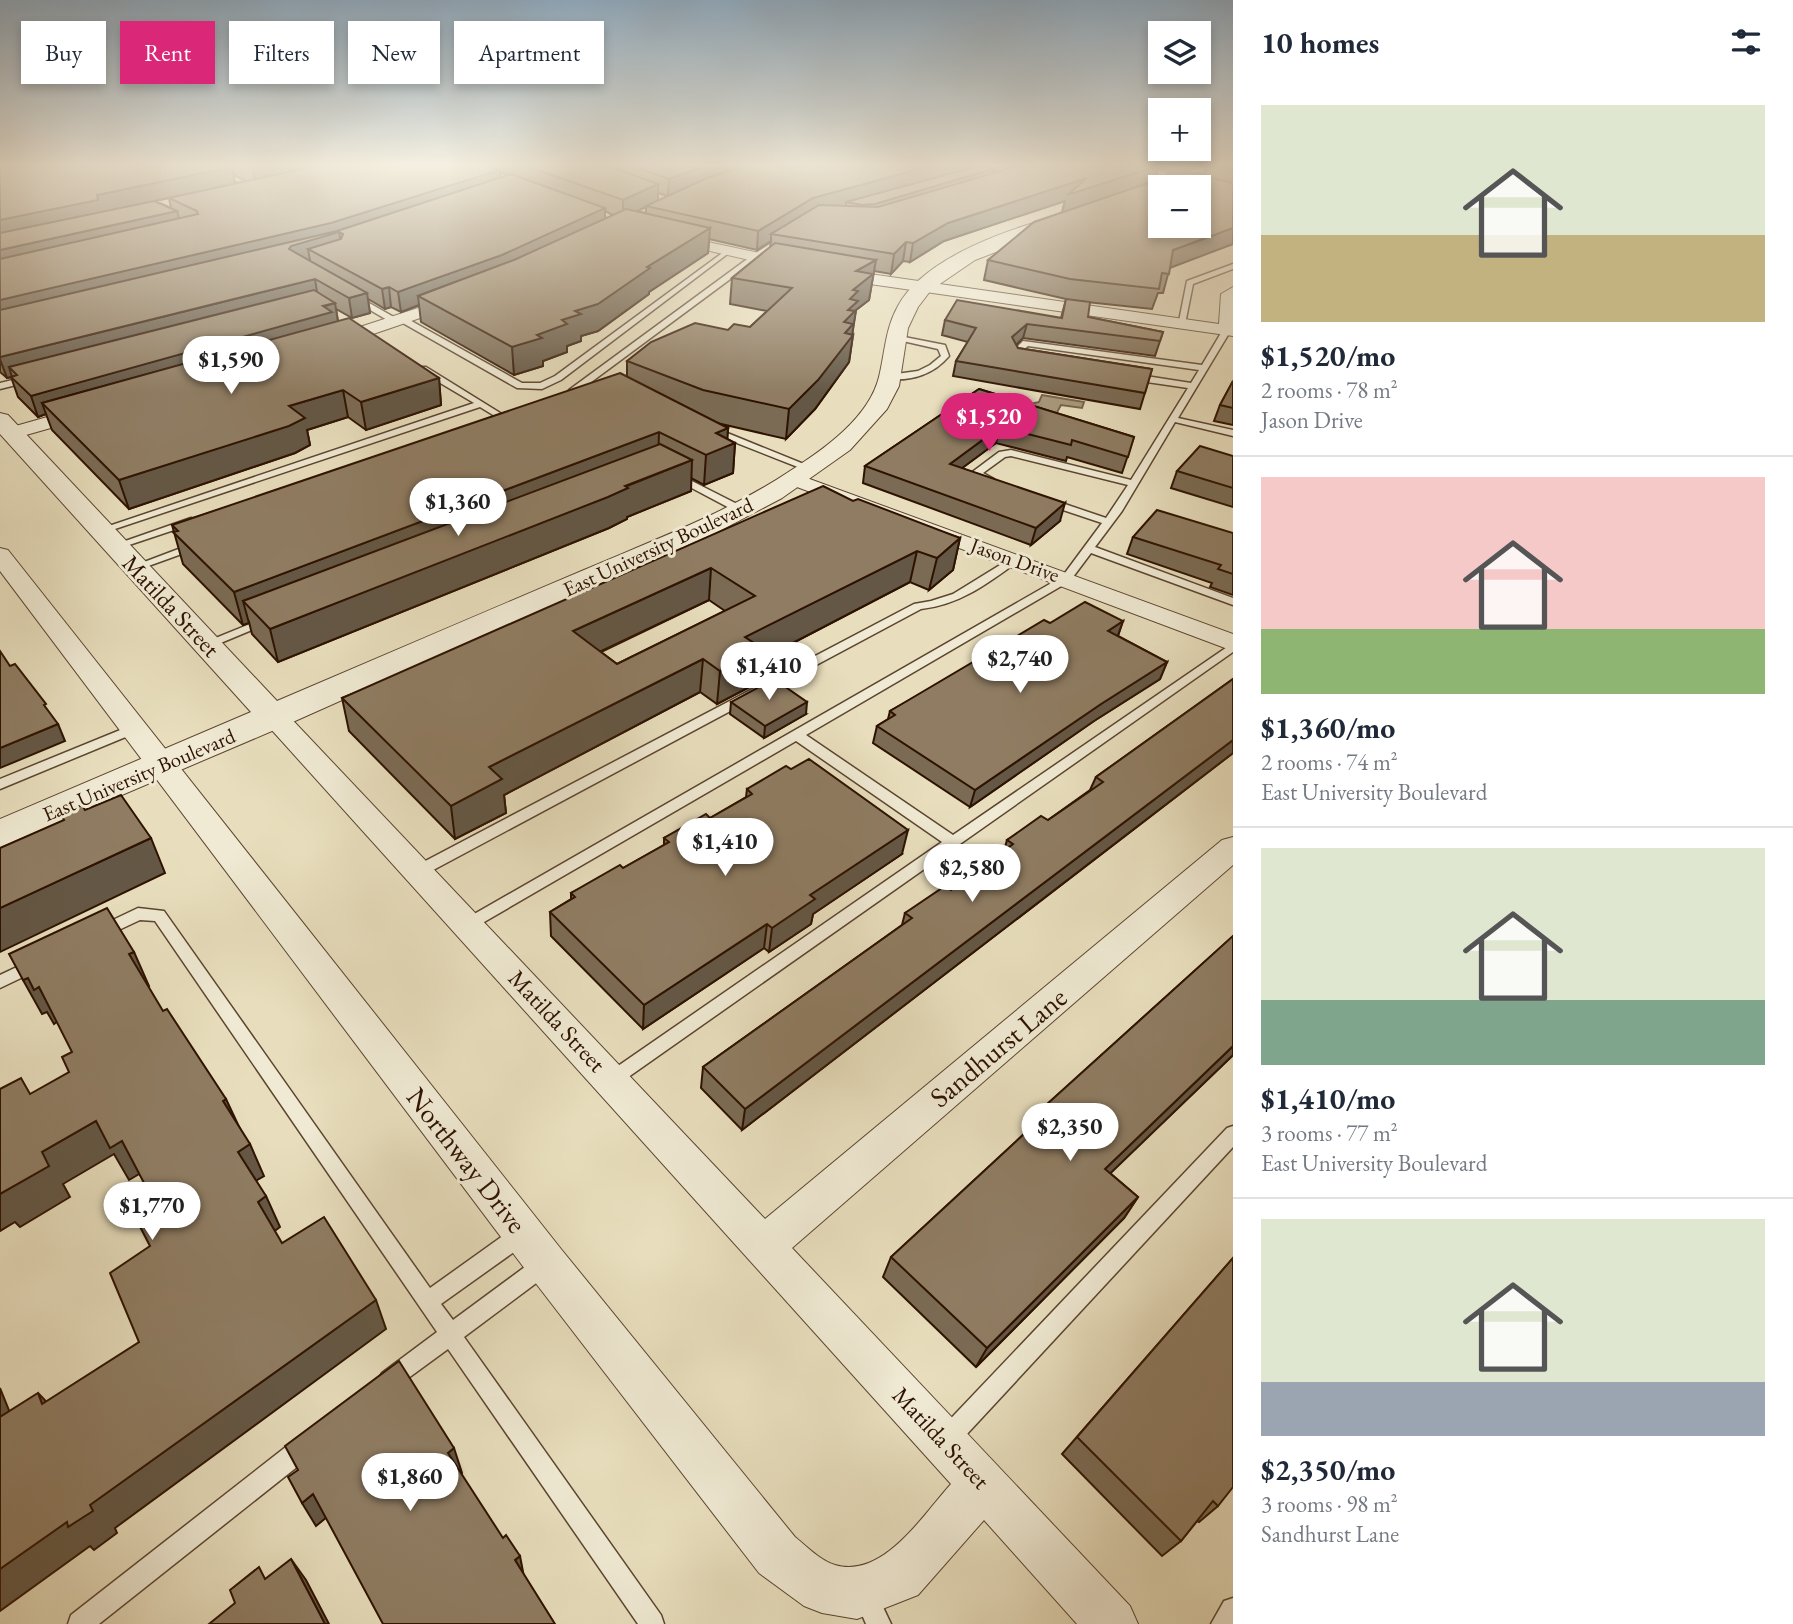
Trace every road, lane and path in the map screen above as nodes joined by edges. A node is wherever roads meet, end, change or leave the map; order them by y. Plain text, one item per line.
1 (686, 242) edge
2 (776, 242) edge
3 (1003, 242) edge
4 (727, 252) junction
5 (751, 258) junction
6 (1233, 266) edge
7 (924, 287) junction
8 (341, 291) edge
9 (477, 293) edge
10 (1232, 296) edge
11 (400, 321) junction
12 (1181, 324) junction
13 (1230, 330) edge
14 (897, 337) junction
15 (310, 348) edge
16 (1031, 362) edge
17 (414, 364) edge
18 (1205, 368) junction
19 (40, 376) edge
20 (1126, 376) edge
21 (892, 377) junction
22 (590, 381) junction
23 (0, 386) edge
24 (604, 386) edge
25 (1194, 386) junction
26 (566, 394) edge
27 (481, 404) junction
28 (100, 408) edge
29 (514, 412) edge
30 (500, 416) junction
31 (1173, 419) junction
32 (488, 420) edge
33 (696, 423) edge
34 (6, 427) edge
35 (1233, 433) edge
36 (659, 467) edge
37 (804, 475) junction
38 (997, 484) edge
39 (1133, 484) junction
40 (1034, 496) edge
41 (741, 510) junction
42 (201, 517) edge
43 (1108, 522) junction
44 (109, 538) junction
45 (207, 542) edge
46 (1088, 548) junction
47 (0, 555) edge
48 (1013, 559) junction
49 (136, 567) junction
50 (1066, 579) junction
51 (1233, 602) edge
52 (278, 616) edge
53 (207, 644) junction
54 (1233, 645) edge
55 (274, 717) junction
56 (135, 728) junction
57 (797, 735) junction
58 (163, 764) junction
59 (0, 784) edge
60 (0, 834) edge
61 (953, 842) junction
62 (1233, 848) edge
63 (417, 872) junction
64 (467, 926) junction
65 (88, 939) edge
66 (50, 957) edge
67 (0, 982) edge
68 (611, 1080) junction
69 (1233, 1134) edge
70 (524, 1233) junction
71 (763, 1247) junction
72 (546, 1263) junction
73 (428, 1301) junction
74 (450, 1332) junction
75 (374, 1392) edge
76 (320, 1435) edge
77 (946, 1441) junction
78 (984, 1484) junction
79 (872, 1608) edge
80 (1233, 1610) edge
81 (80, 1624) edge
82 (652, 1624) edge
83 (1112, 1624) edge
84 (1223, 1624) edge

1 - 4 street
2 - 5 lane
3 - 7 street, East University Boulevard
4 - 5 street
4 - 11 lane
5 - 7 street
5 - 22 lane
6 - 12 lane
7 - 12 street
7 - 14 street, East University Boulevard
8 - 11 lane
9 - 11 street
10 - 13 street
11 - 15 street
12 - 13 street
13 - 18 lane
14 - 21 street, East University Boulevard
14 - 21 lane
16 - 18 lane
17 - 27 lane
18 - 25 lane
19 - 23 lane
20 - 25 lane
21 - 37 street, East University Boulevard
22 - 24 lane
22 - 26 lane
25 - 31 lane
27 - 30 lane
27 - 44 lane
28 - 34 street
29 - 30 lane
30 - 32 lane
31 - 35 lane
31 - 39 lane
33 - 37 lane
34 - 44 street, Matilda Street
36 - 41 lane
37 - 41 street, East University Boulevard
37 - 48 street, Jason Drive
38 - 39 lane
39 - 43 lane
40 - 43 lane
41 - 55 street, East University Boulevard
42 - 44 lane
43 - 46 lane
44 - 49 street, Matilda Street
45 - 49 lane
46 - 50 lane
46 - 51 lane
47 - 56 street, Northway Drive
48 - 50 street, Jason Drive
48 - 63 lane
49 - 53 street, Matilda Street
50 - 54 street, Jason Drive
50 - 57 lane
52 - 53 lane
53 - 55 street, Matilda Street
54 - 61 lane
55 - 58 street, East University Boulevard
55 - 63 street, Matilda Street
56 - 58 street, Northway Drive
56 - 59 lane
57 - 61 lane
57 - 64 lane
58 - 60 street, East University Boulevard
58 - 70 street, Northway Drive
61 - 68 lane
62 - 71 street, Sandhurst Lane
63 - 64 street, Matilda Street
64 - 68 street, Matilda Street
65 - 73 lane
66 - 67 lane
68 - 71 street, Matilda Street
69 - 77 lane
70 - 72 street, Northway Drive
70 - 73 lane
71 - 77 street, Matilda Street
72 - 74 lane
72 - 79 street, Northway Drive
73 - 74 lane
74 - 75 lane
74 - 82 lane
76 - 81 lane
77 - 78 street, Matilda Street
78 - 79 street, Northway Drive
78 - 83 street, Matilda Street
80 - 84 lane

